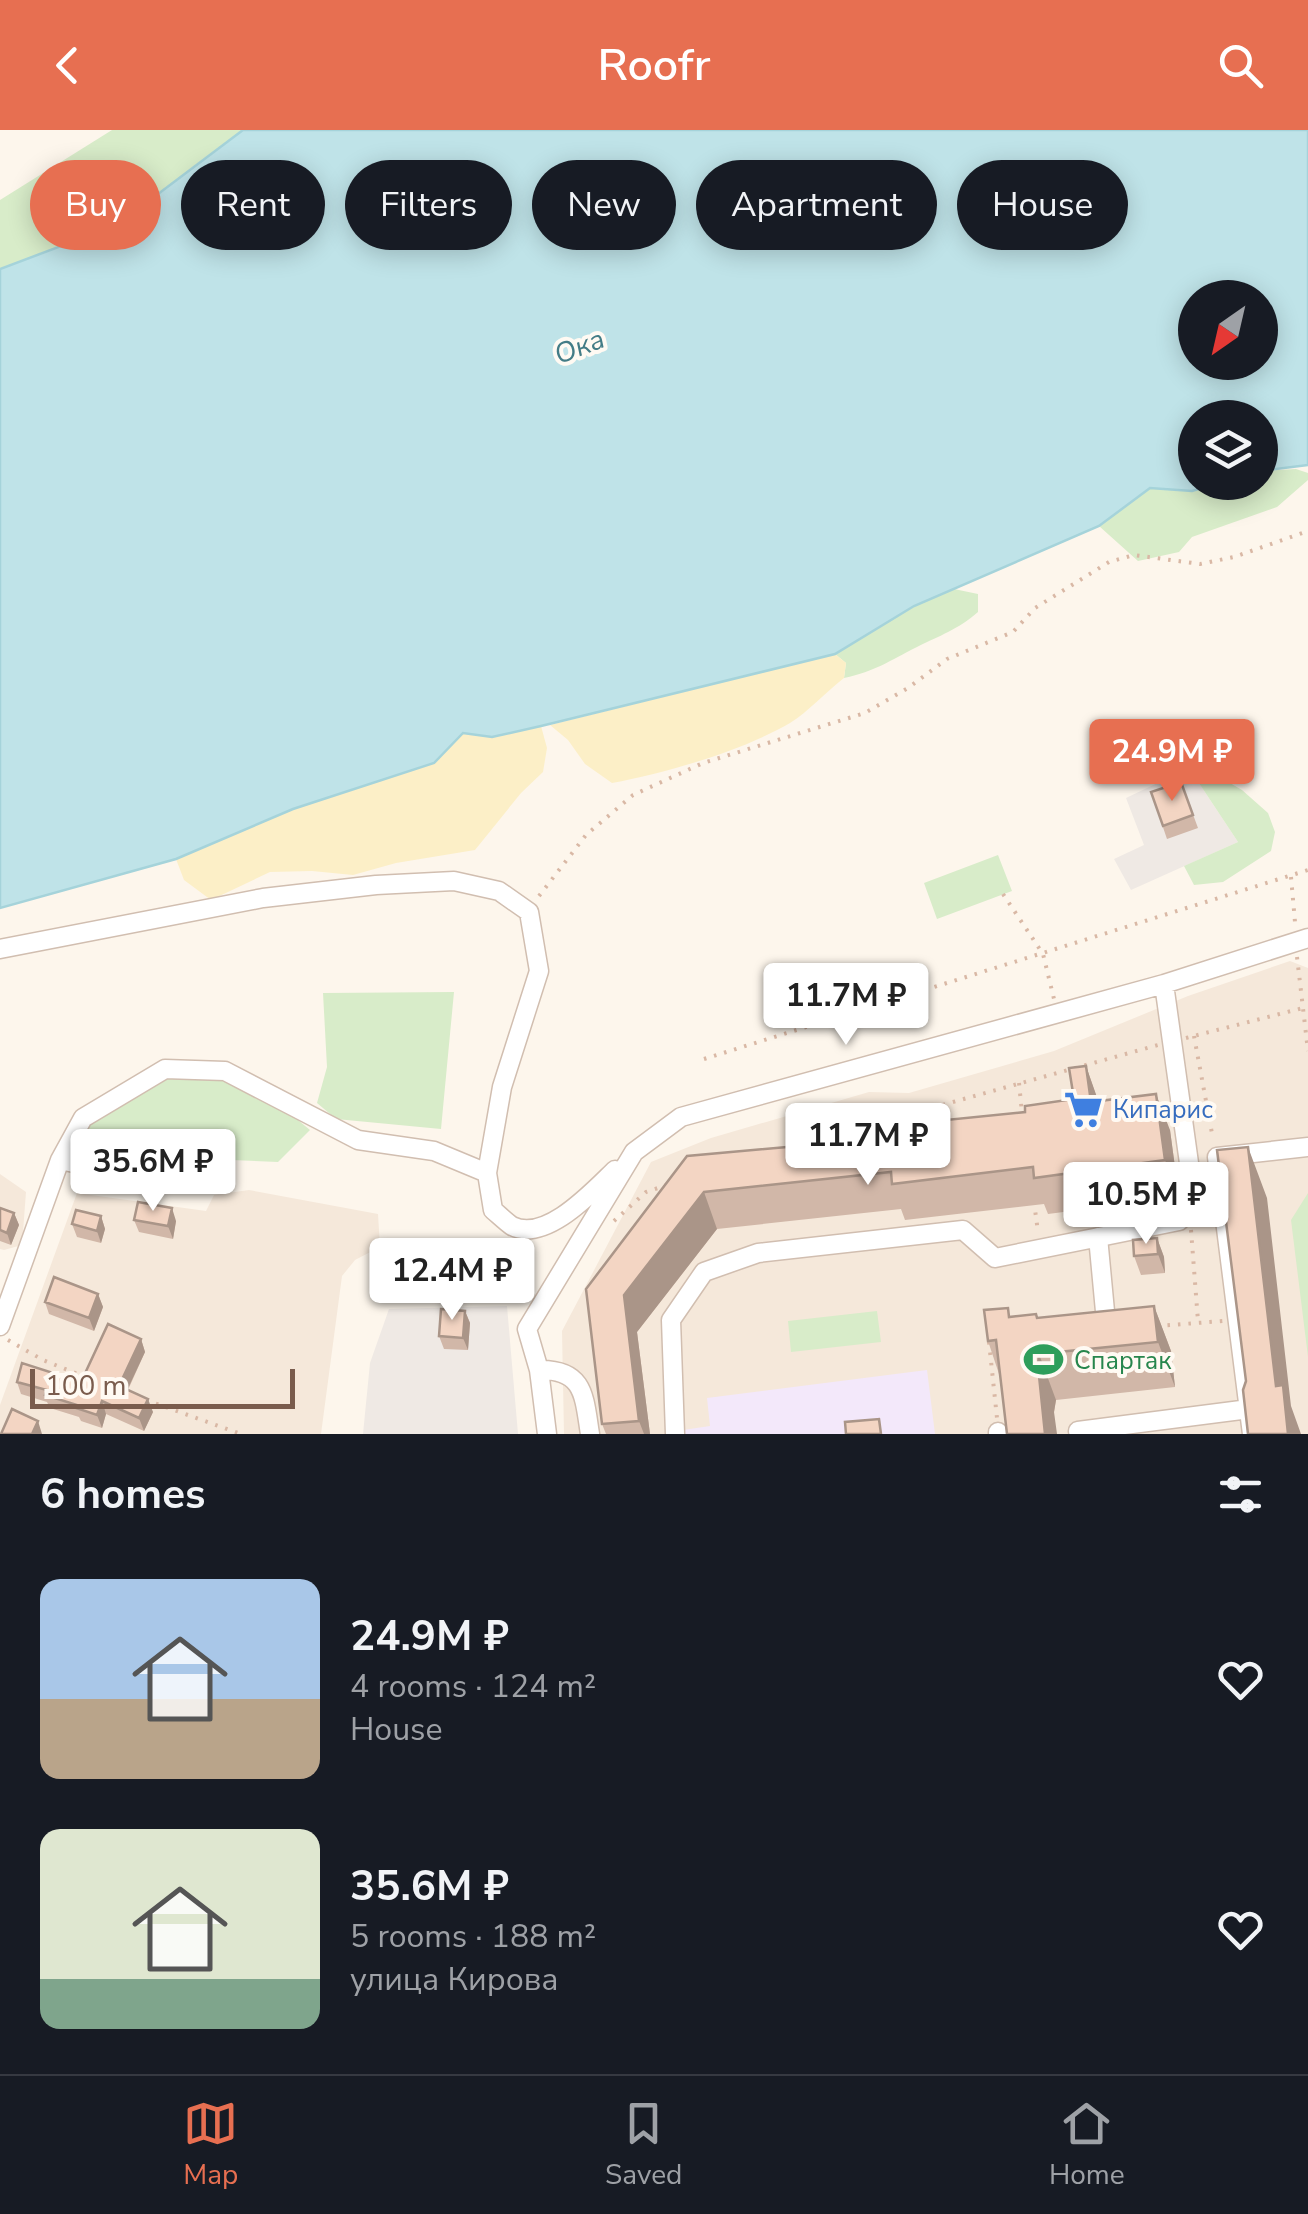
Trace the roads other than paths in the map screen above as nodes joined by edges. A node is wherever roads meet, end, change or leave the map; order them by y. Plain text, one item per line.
1 (1302, 940) edge
2 (0, 950) edge
3 (1164, 984) junction
4 (1308, 1146) edge
5 (634, 1152) junction
6 (60, 1160) junction
7 (488, 1173) junction
8 (158, 1181) dead end
9 (1098, 1237) junction
10 (1070, 1325) edge
11 (0, 1326) edge
12 (539, 1370) junction
13 (1249, 1409) junction
14 (1078, 1431) dead end
15 (547, 1434) edge
16 (590, 1434) edge
17 (675, 1434) edge
18 (1252, 1434) edge

1 - 3 street
2 - 7 street
3 - 5 street
3 - 9 street
4 - 13 street
5 - 7 street
5 - 12 street
6 - 7 street
6 - 8 street
6 - 11 street
9 - 10 street
9 - 17 street
12 - 15 street
12 - 16 street
13 - 14 street
13 - 18 street

